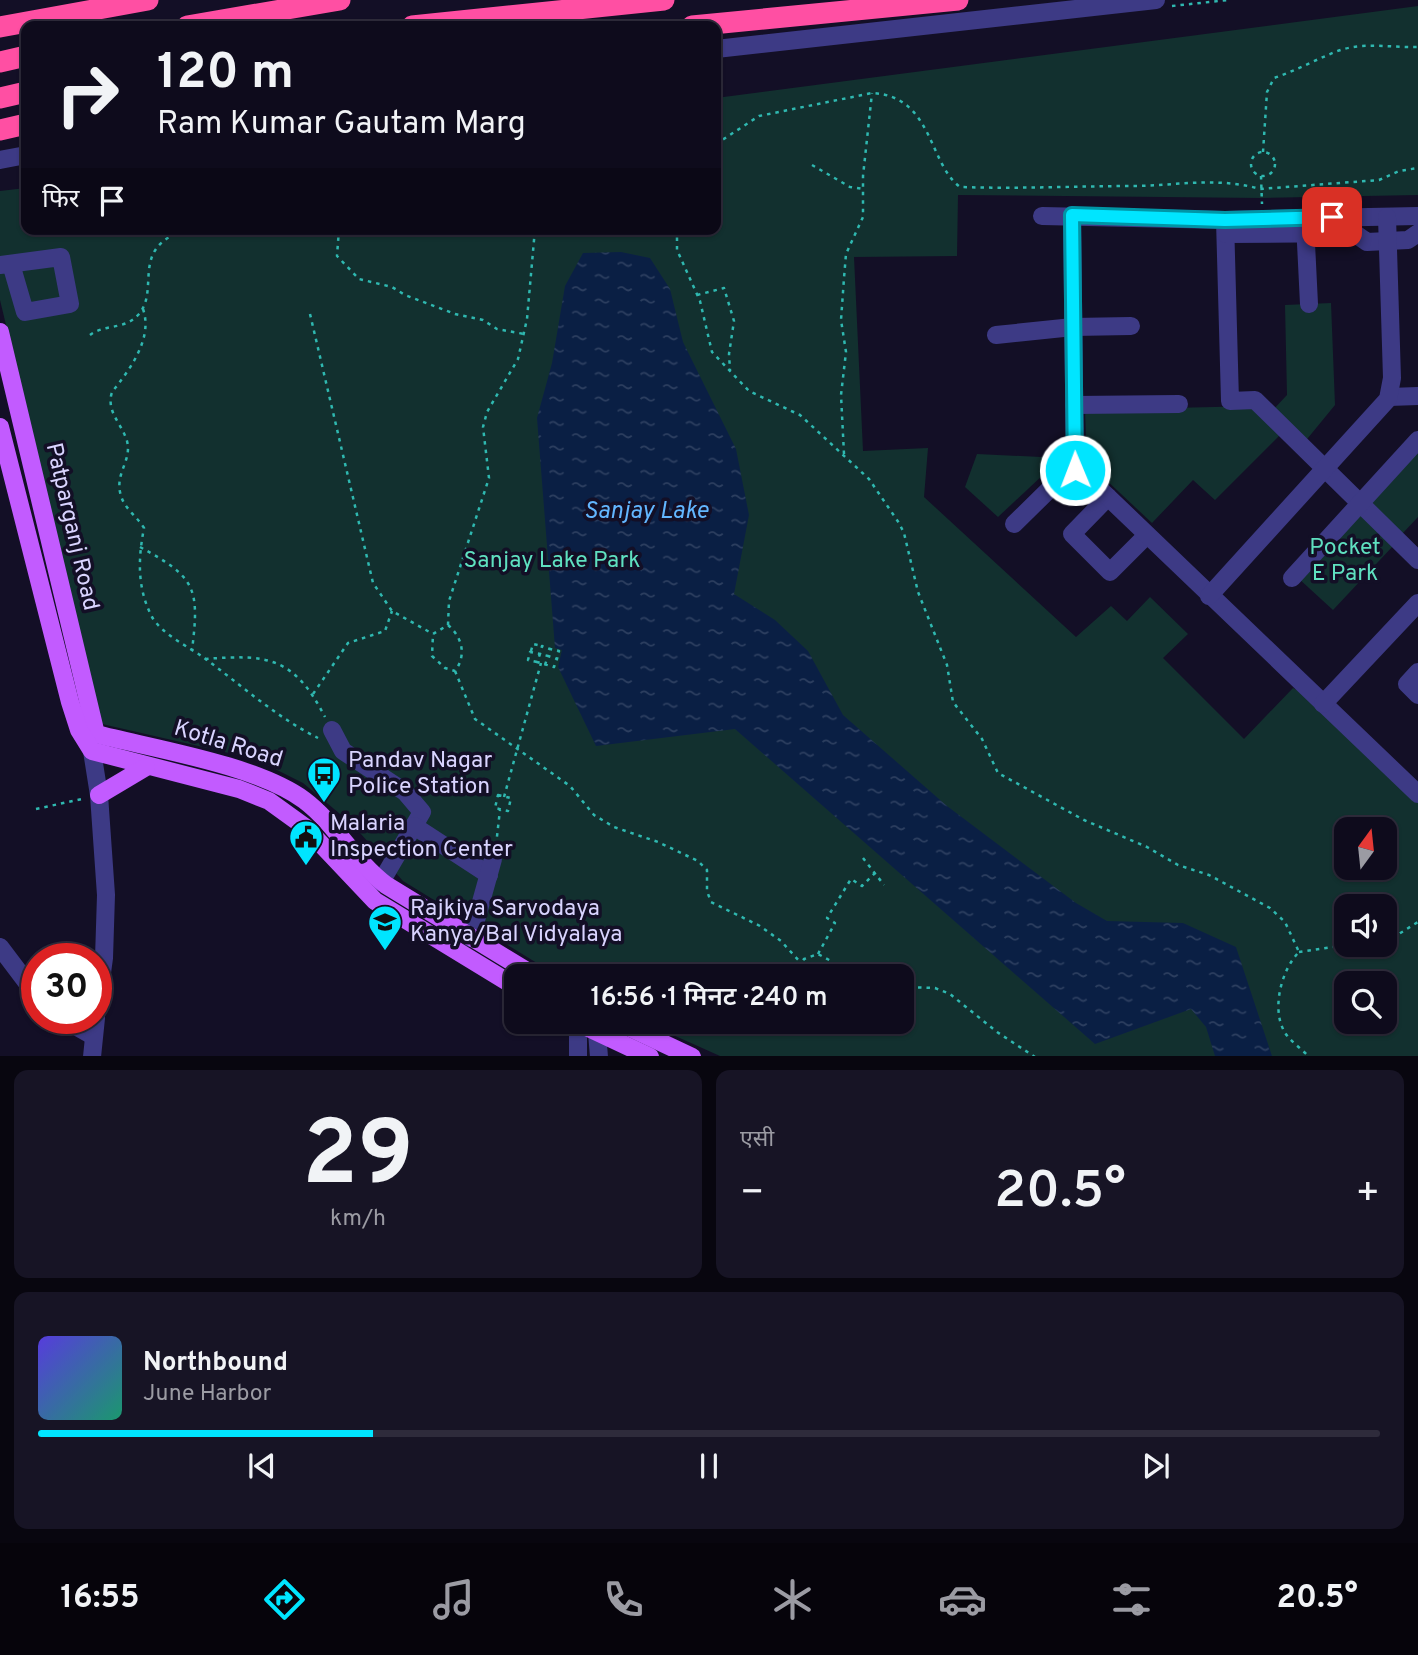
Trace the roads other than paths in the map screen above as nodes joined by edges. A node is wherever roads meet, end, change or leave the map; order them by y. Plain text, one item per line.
1 (148, 0) edge
2 (340, 0) edge
3 (664, 0) edge
4 (958, 0) edge
5 (1156, 0) edge
6 (33, 21) edge
7 (216, 21) edge
8 (460, 21) edge
9 (21, 23) edge
10 (721, 23) edge
11 (0, 27) edge
12 (721, 48) edge
13 (21, 57) edge
14 (0, 62) edge
15 (21, 93) edge
16 (0, 98) edge
17 (21, 125) edge
18 (0, 130) edge
19 (21, 156) edge
20 (0, 160) edge
21 (1072, 215) junction
22 (1042, 216) dead end
23 (1418, 216) edge
24 (1387, 217) junction
25 (1305, 225) junction
26 (1226, 227) junction
27 (1418, 233) edge
28 (1388, 241) junction
29 (1309, 304) dead end
30 (1131, 326) dead end
31 (1073, 327) junction
32 (0, 332) edge
33 (996, 335) dead end
34 (1418, 396) edge
35 (1389, 397) junction
36 (1180, 404) dead end
37 (1074, 405) junction
38 (0, 427) edge
39 (1418, 440) edge
40 (1075, 470) junction
41 (1325, 470) junction
42 (1108, 497) junction
43 (1360, 504) junction
44 (1014, 524) dead end
45 (1147, 535) junction
46 (1418, 560) edge
47 (1292, 578) dead end
48 (1209, 596) junction
49 (1418, 603) edge
50 (1418, 672) edge
51 (1418, 695) edge
52 (1323, 704) junction
53 (332, 730) road end
54 (94, 742) junction
55 (146, 767) junction
56 (1418, 794) edge
57 (99, 795) junction
58 (414, 826) junction
59 (381, 882) junction
60 (471, 938) junction
61 (104, 943) edge
62 (0, 947) edge
63 (515, 964) edge
64 (21, 975) edge
65 (504, 980) edge
66 (94, 1034) edge
67 (577, 1034) edge
68 (597, 1034) edge
69 (601, 1034) edge
70 (644, 1034) edge
71 (92, 1056) edge
72 (578, 1056) edge
73 (599, 1056) edge
74 (650, 1056) edge
75 (692, 1056) edge

1 - 6 highway
2 - 7 highway
3 - 8 highway
4 - 10 highway
5 - 12 street
9 - 11 highway
13 - 14 highway
15 - 16 highway
17 - 18 highway
19 - 20 street
21 - 22 street
21 - 26 street
21 - 31 street
23 - 24 street
24 - 25 street
24 - 28 street
25 - 26 street
25 - 26 street
25 - 28 street
25 - 29 street
26 - 41 street
27 - 28 street
28 - 35 street
30 - 31 street
31 - 33 street
31 - 37 street
32 - 54 main road, Patparganj Road
34 - 35 street
35 - 41 street
36 - 37 street
37 - 40 street
38 - 54 main road, Patparganj Road
39 - 43 street
40 - 42 street
40 - 44 street
41 - 43 street
41 - 48 street
42 - 45 street
42 - 45 street
43 - 46 street
43 - 47 street
45 - 48 street
48 - 52 street
49 - 52 street
50 - 51 street
52 - 56 street
53 - 58 street
54 - 55 main road, Kotla Road
54 - 57 street
54 - 59 main road, Kotla Road
55 - 57 main road
55 - 65 main road, Kotla Road
57 - 61 street
58 - 59 street
58 - 60 street
59 - 60 main road, Kotla Road
60 - 63 main road, Kotla Road
62 - 64 street
66 - 71 street
67 - 72 street
68 - 73 street
69 - 74 main road
70 - 75 main road

